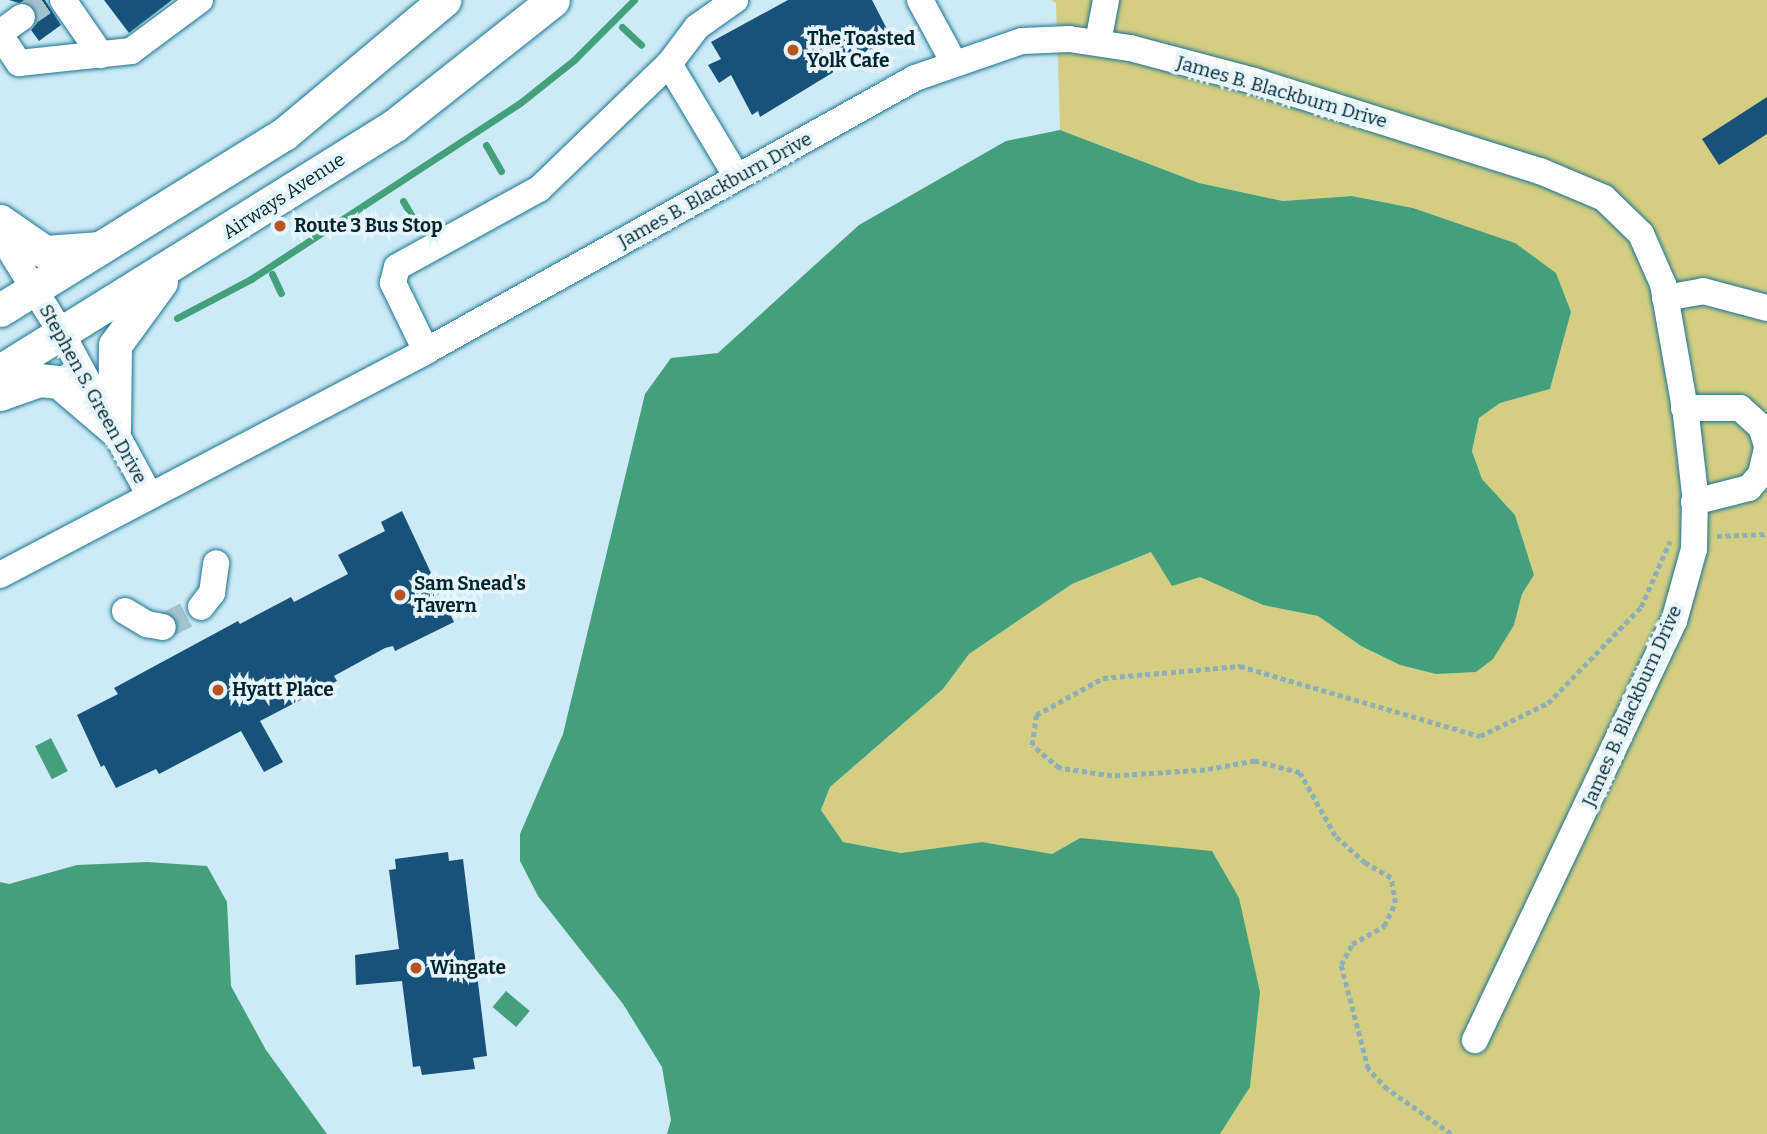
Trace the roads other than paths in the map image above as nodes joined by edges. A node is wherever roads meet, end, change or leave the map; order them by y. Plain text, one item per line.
1 (200, 0) edge
2 (444, 0) edge
3 (553, 0) edge
4 (735, 0) edge
5 (1106, 0) edge
6 (925, 3) edge
7 (74, 4) edge
8 (22, 18) tunnel mouth
9 (1, 39) edge
10 (1098, 41) junction
11 (101, 54) junction
12 (954, 63) junction
13 (669, 64) junction
14 (737, 177) junction
15 (0, 221) edge
16 (0, 234) edge
17 (103, 248) junction
18 (174, 265) junction
19 (34, 291) junction
20 (1665, 298) junction
21 (1767, 307) edge
22 (0, 310) edge
23 (62, 334) junction
24 (426, 351) junction
25 (0, 371) edge
26 (0, 394) edge
27 (1684, 408) junction
28 (114, 429) junction
29 (1767, 447) edge
30 (150, 496) junction
31 (1695, 502) junction
32 (216, 562) dead end
33 (0, 575) edge
34 (201, 607) tunnel mouth
35 (125, 611) dead end
36 (163, 627) dead end
37 (1475, 1040) dead end

1 - 11 street
2 - 17 main road
3 - 18 main road, Airways Avenue
4 - 13 street
5 - 10 street
6 - 12 street
7 - 11 street
8 - 9 street
9 - 11 street
10 - 12 street, James B. Blackburn Drive
10 - 20 street, James B. Blackburn Drive
12 - 14 street, James B. Blackburn Drive
13 - 14 street
13 - 24 street
14 - 24 street, James B. Blackburn Drive
15 - 17 main road
16 - 19 street, Stephen S. Green Drive
17 - 19 main road
18 - 23 main road, Airways Avenue
18 - 28 main road
19 - 22 main road
19 - 23 street, Stephen S. Green Drive
20 - 21 street
20 - 27 street, James B. Blackburn Drive
23 - 25 main road, Airways Avenue
23 - 28 street, Stephen S. Green Drive
24 - 30 street, James B. Blackburn Drive
26 - 28 main road
27 - 29 street
27 - 31 street, James B. Blackburn Drive
28 - 30 street, Stephen S. Green Drive
29 - 31 street
30 - 33 street, Stephen S. Green Drive
31 - 37 street, James B. Blackburn Drive
32 - 34 street
35 - 36 street

